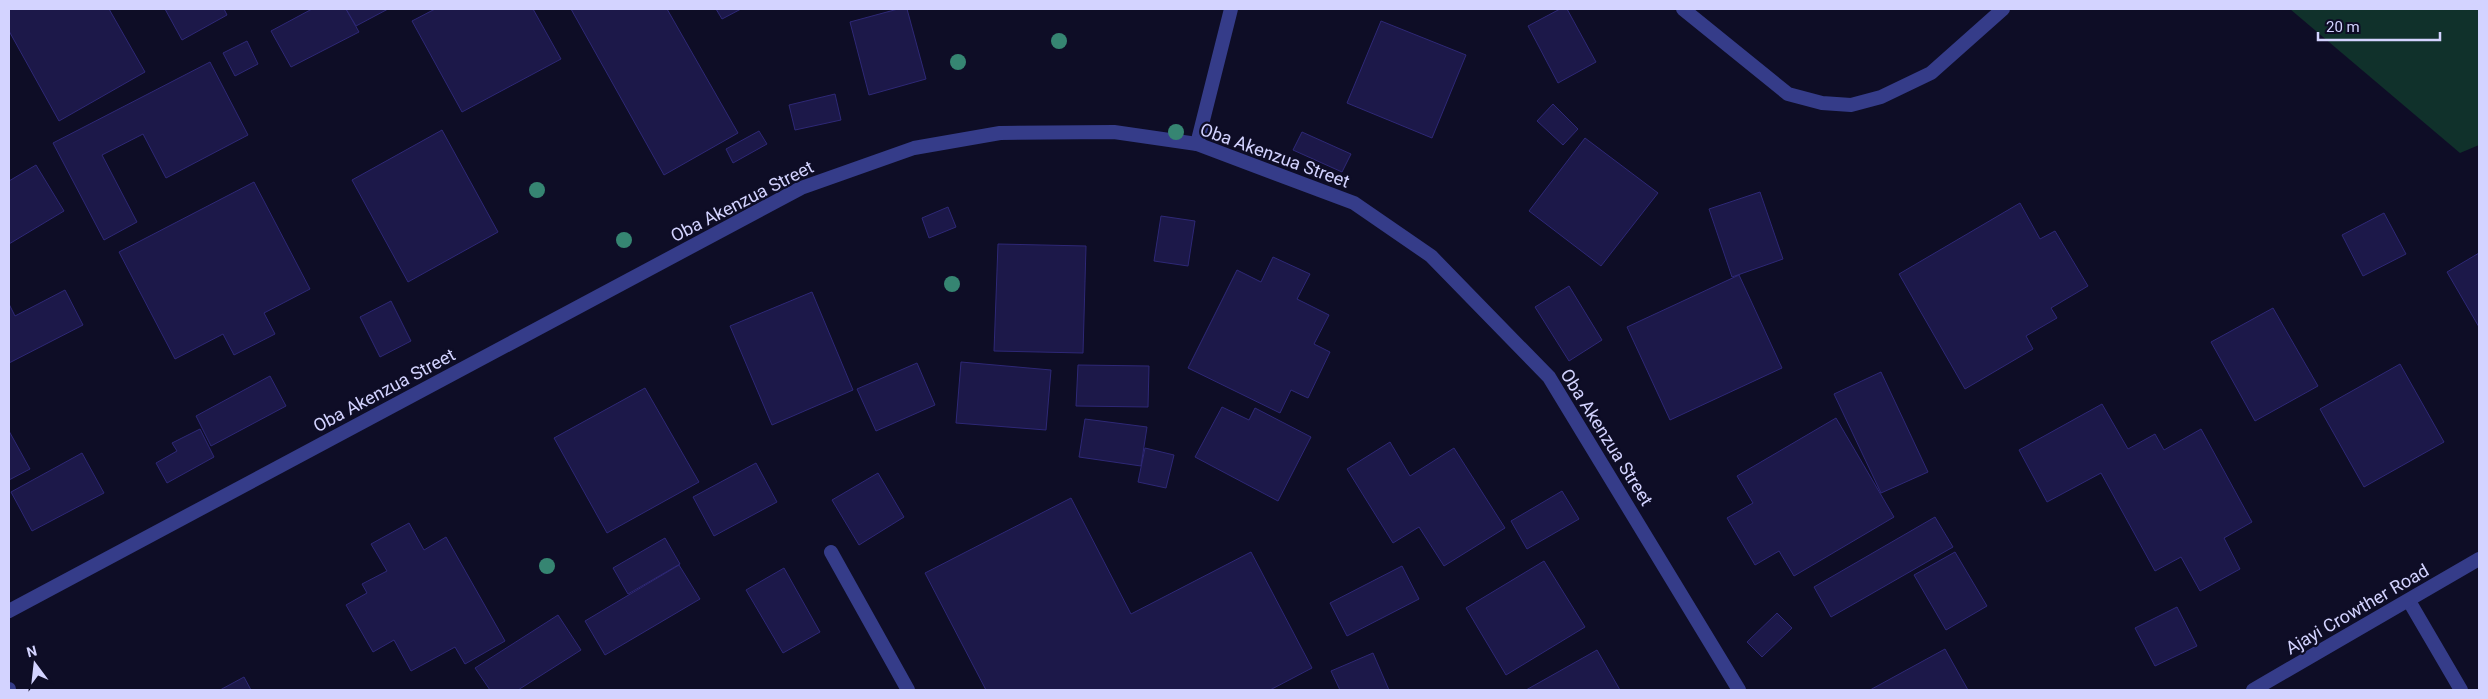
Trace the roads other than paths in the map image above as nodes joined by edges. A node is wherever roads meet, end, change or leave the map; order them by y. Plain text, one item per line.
1 (1231, 9) edge
2 (1683, 9) edge
3 (2003, 9) edge
4 (1197, 144) junction
5 (831, 552) dead end
6 (2479, 559) edge
7 (2409, 601) junction
8 (9, 611) edge
9 (908, 690) edge
10 (1739, 690) edge
11 (2253, 690) edge
12 (2461, 690) edge

1 - 4 street
2 - 3 street
4 - 8 street, Oba Akenzua Street
4 - 10 street, Oba Akenzua Street
5 - 9 street
6 - 7 street, Ajayi Crowther Road
7 - 11 street, Ajayi Crowther Road
7 - 12 street

